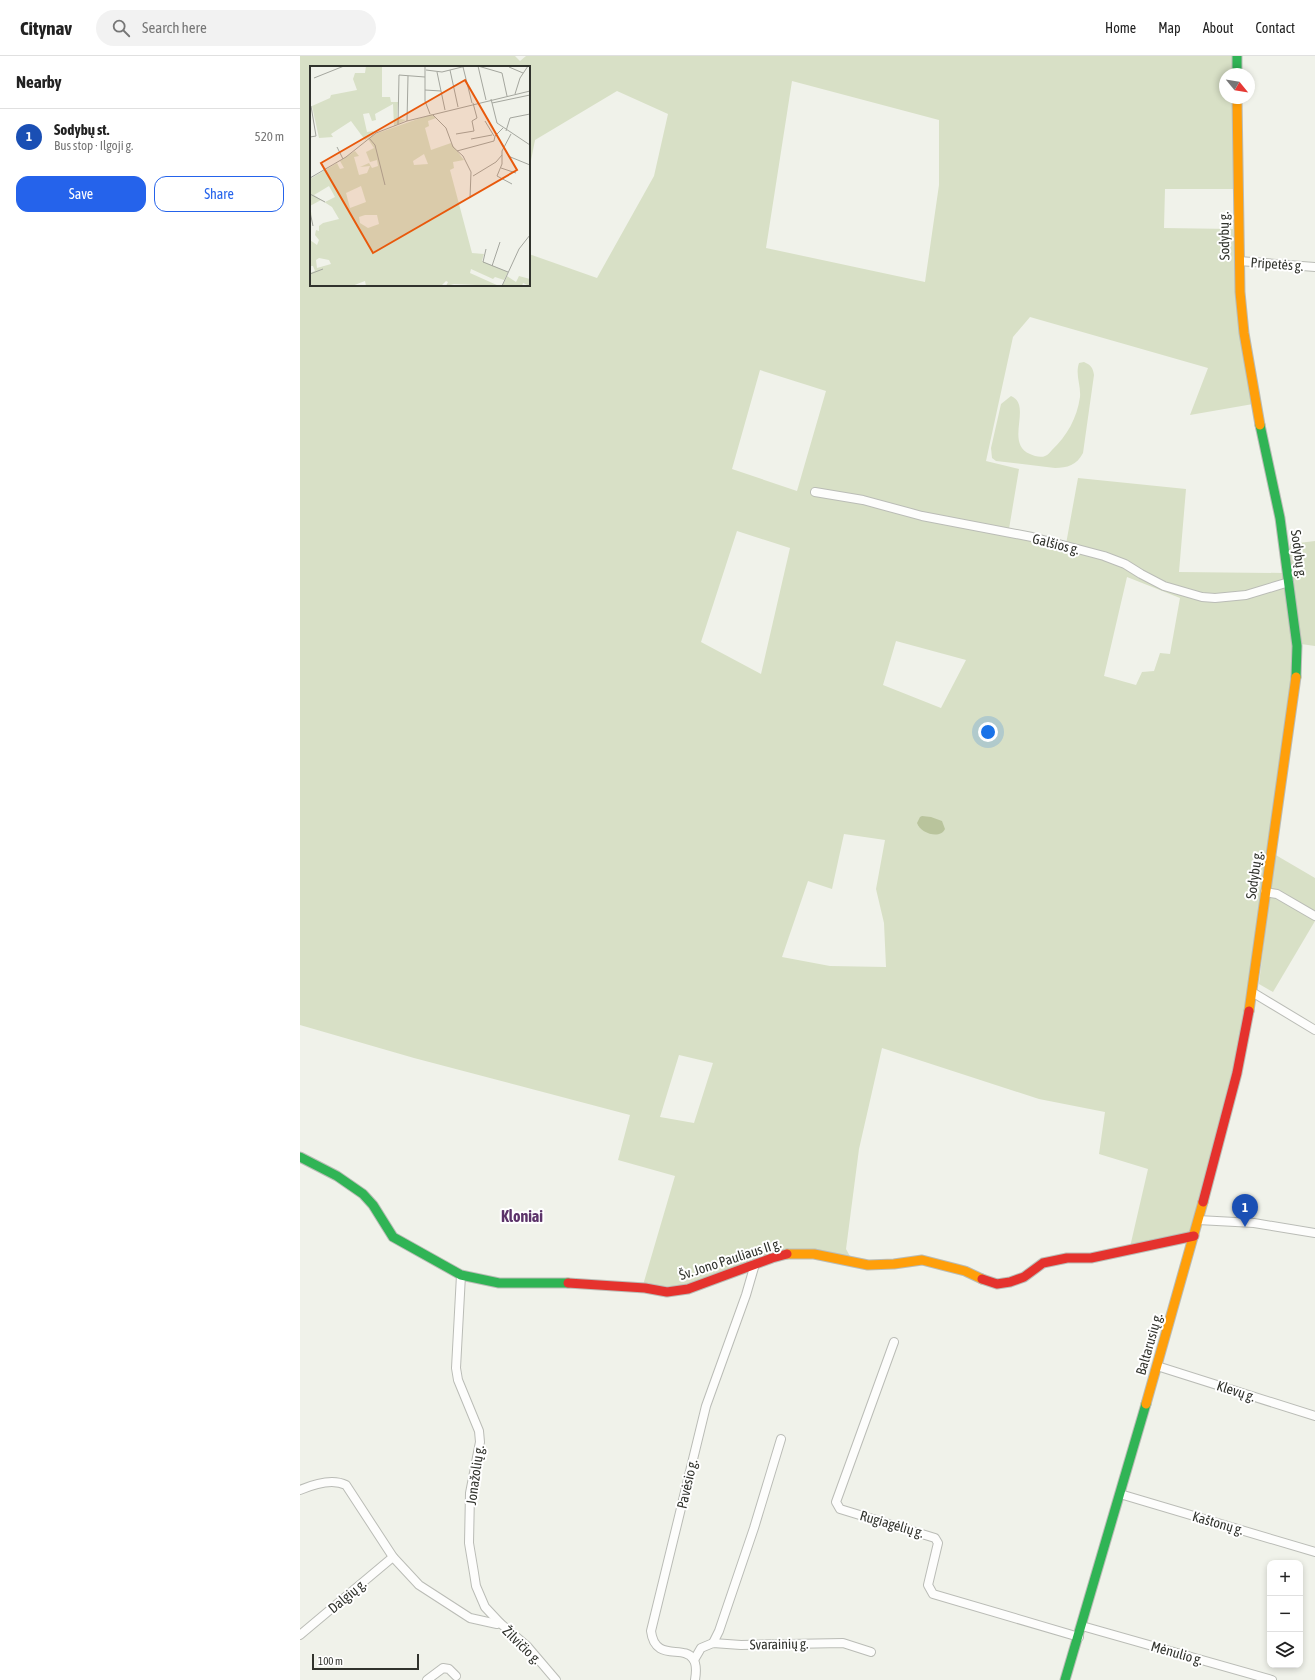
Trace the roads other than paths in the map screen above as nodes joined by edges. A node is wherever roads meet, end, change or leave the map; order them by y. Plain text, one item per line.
1 (1237, 56) edge
2 (1237, 68) edge
3 (1237, 104) edge
4 (1239, 262) junction
5 (1315, 267) edge
6 (815, 492) dead end
7 (1289, 582) junction
8 (1265, 892) junction
9 (1315, 916) edge
10 (1252, 992) junction
11 (1248, 1013) joint
12 (1315, 1030) edge
13 (300, 1157) edge
14 (1198, 1220) junction
15 (1315, 1233) edge
16 (1194, 1236) junction
17 (755, 1264) junction
18 (461, 1275) junction
19 (894, 1342) dead end
20 (1157, 1366) junction
21 (1315, 1416) edge
22 (781, 1439) dead end
23 (300, 1490) edge
24 (1120, 1494) junction
25 (1315, 1552) edge
26 (393, 1557) junction
27 (500, 1623) junction
28 (1082, 1626) junction
29 (300, 1635) edge
30 (1079, 1637) junction
31 (712, 1643) junction
32 (871, 1652) dead end
33 (694, 1660) junction
34 (456, 1676) dead end
35 (427, 1680) edge
36 (556, 1680) edge
37 (696, 1680) edge
38 (1066, 1680) edge
39 (1272, 1680) edge

1 - 2 main road
3 - 4 main road, Sodybų g.
4 - 5 street, Pripetės g.
4 - 7 main road, Sodybų g.
6 - 7 street, Galšios g.
7 - 8 main road, Sodybų g.
8 - 9 street
8 - 10 main road, Sodybų g.
10 - 11 main road, Sodybų g.
10 - 12 street
11 - 14 main road, Baltarusių g.
13 - 18 main road, Šv. Jono Pauliaus II g.
14 - 15 street
14 - 16 main road, Baltarusių g.
16 - 17 main road, Šv. Jono Pauliaus II g.
16 - 20 main road, Baltarusių g.
17 - 18 main road, Šv. Jono Pauliaus II g.
17 - 33 street, Pavėsio g.
18 - 27 street, Jonažolių g.
19 - 30 street, Rugiagėlių g.
20 - 21 street, Klevų g.
20 - 24 main road, Baltarusių g.
22 - 31 street
23 - 26 street, Žilvičio g.
24 - 25 street, Kaštonų g.
24 - 28 main road, Baltarusių g.
26 - 27 street, Žilvičio g.
26 - 29 street, Dalgių g.
27 - 36 street, Žilvičio g.
28 - 30 main road, Baltarusių g.
28 - 39 street, Mėnulio g.
30 - 38 main road, Baltarusių g.
31 - 32 street, Svarainių g.
31 - 33 street
33 - 37 street
34 - 35 street

